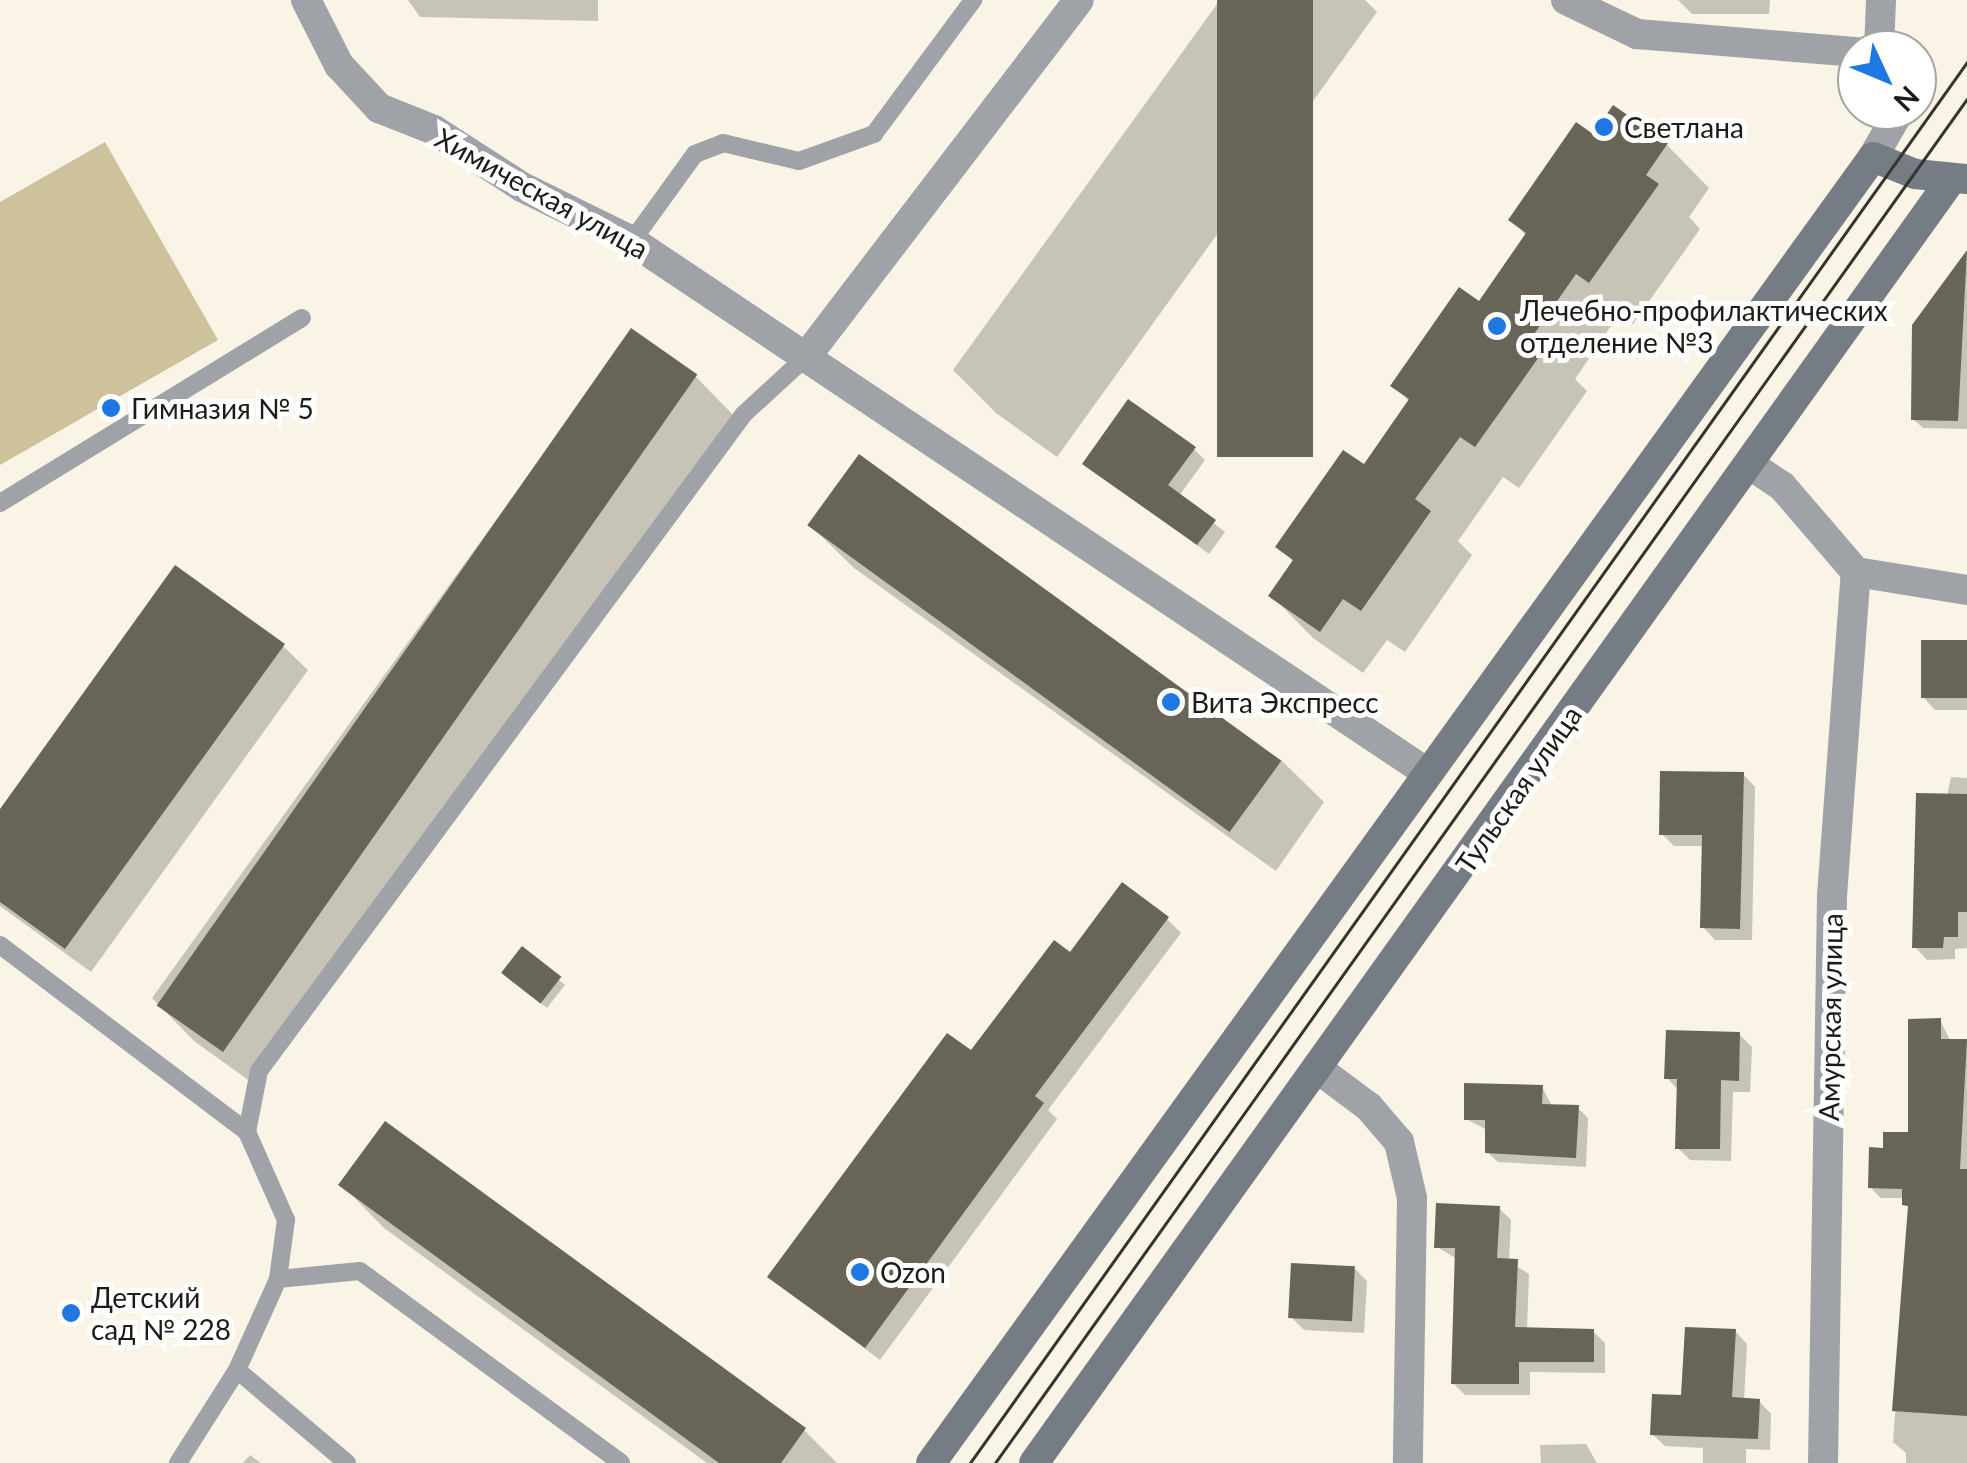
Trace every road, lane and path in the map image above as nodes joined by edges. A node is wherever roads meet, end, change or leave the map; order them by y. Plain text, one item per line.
1 (973, 0) edge
2 (1078, 0) edge
3 (1566, 0) edge
4 (1881, 0) edge
5 (303, 2) edge
6 (1880, 30) edge
7 (1837, 50) edge
8 (1889, 130) edge
9 (1873, 157) junction
10 (1959, 180) edge
11 (632, 241) junction
12 (302, 318) dead end
13 (809, 354) junction
14 (1749, 464) junction
15 (0, 503) edge
16 (1856, 572) junction
17 (1967, 590) edge
18 (1426, 772) junction
19 (0, 945) edge
20 (1318, 1069) junction
21 (247, 1132) junction
22 (278, 1279) junction
23 (237, 1370) junction
24 (178, 1463) edge
25 (347, 1463) edge
26 (621, 1463) edge
27 (931, 1463) edge
28 (1034, 1463) edge
29 (1408, 1463) edge
30 (1824, 1463) edge

1 - 11 lane
2 - 13 street
3 - 7 street
4 - 6 street
5 - 11 street, Химическая улица
8 - 9 street
9 - 10 street, Тульская улица
9 - 18 street
10 - 14 street, Тульская улица
11 - 13 street, Химическая улица
12 - 15 lane
13 - 18 street, Химическая улица
13 - 21 lane
14 - 16 street
14 - 20 street, Тульская улица
16 - 17 street
16 - 30 street, Амурская улица
18 - 27 street
19 - 21 lane
20 - 28 street, Тульская улица
20 - 29 street
21 - 22 lane
22 - 23 lane
22 - 26 lane
23 - 24 lane
23 - 25 lane

